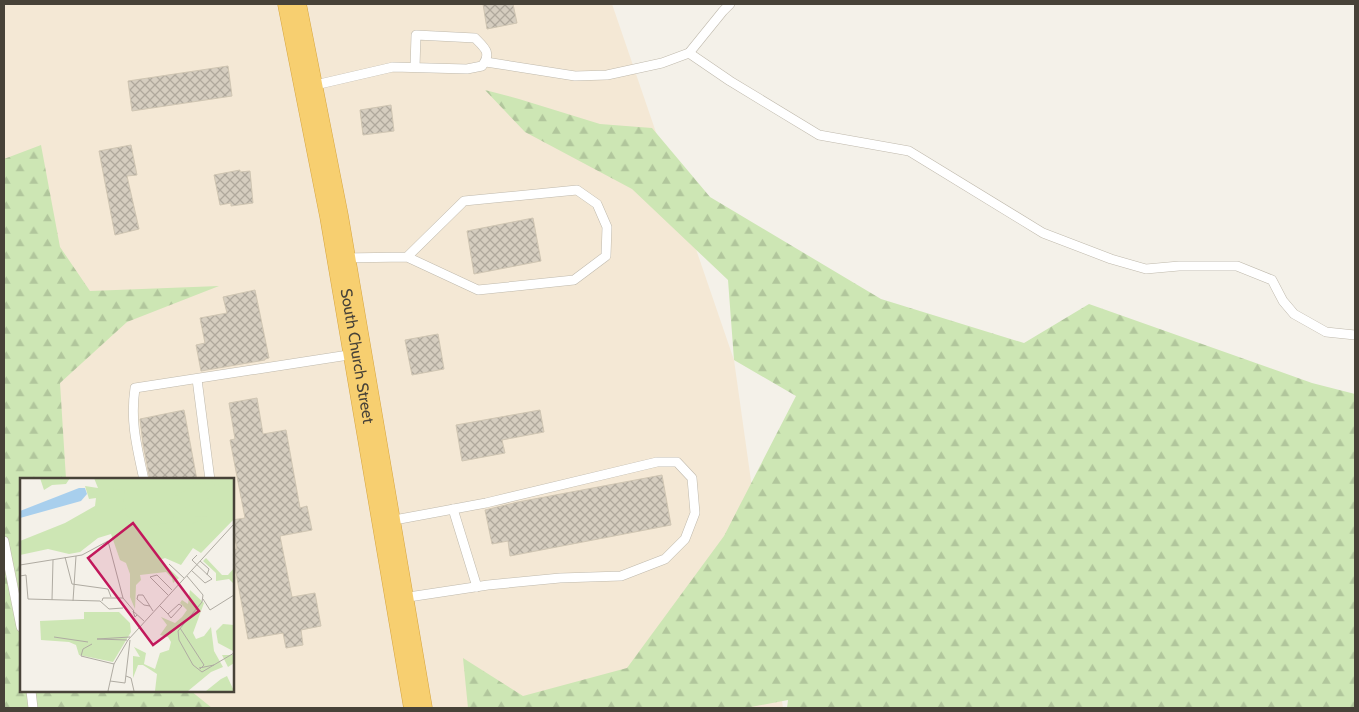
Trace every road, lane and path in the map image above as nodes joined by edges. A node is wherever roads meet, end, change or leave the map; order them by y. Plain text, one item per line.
1 (292, 4) edge
2 (730, 4) edge
3 (689, 54) junction
4 (486, 62) junction
5 (415, 67) junction
6 (308, 87) junction
7 (407, 257) junction
8 (340, 258) junction
9 (1355, 335) edge
10 (357, 354) junction
11 (197, 379) junction
12 (144, 478) edge
13 (210, 478) edge
14 (453, 509) junction
15 (386, 521) junction
16 (4, 541) edge
17 (476, 587) junction
18 (400, 599) junction
19 (20, 622) edge
20 (31, 692) edge
21 (34, 708) edge
22 (418, 708) edge

1 - 6 highway, South Church Street
2 - 3 lane
3 - 4 lane
3 - 9 lane
4 - 5 lane
4 - 5 lane
5 - 6 lane
6 - 8 highway, South Church Street
7 - 7 lane
7 - 8 lane
8 - 10 highway, South Church Street
10 - 11 lane
10 - 15 highway, South Church Street
11 - 12 lane
11 - 13 lane
14 - 15 lane
14 - 17 lane
14 - 17 lane
15 - 18 highway, South Church Street
16 - 19 lane
17 - 18 lane
18 - 22 highway, South Church Street
20 - 21 lane

